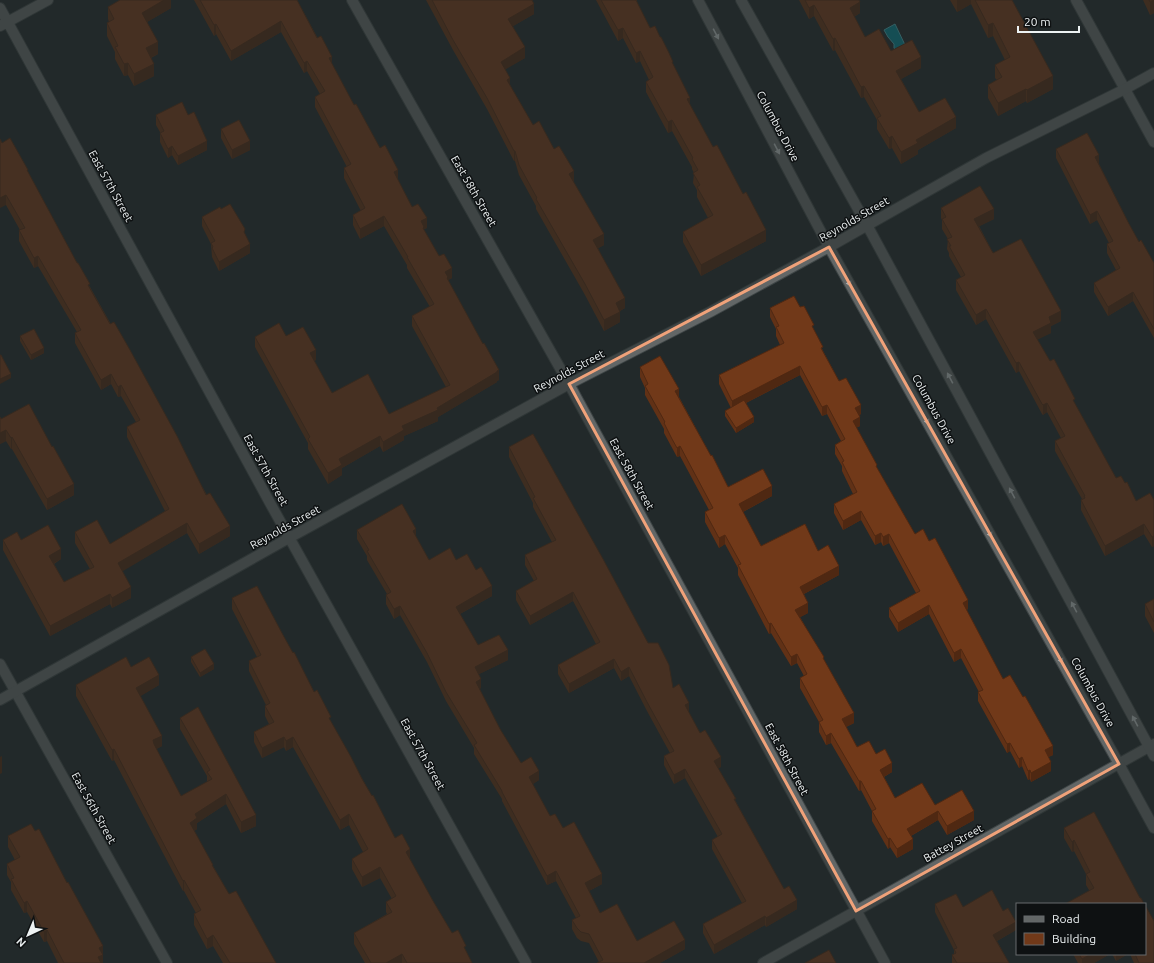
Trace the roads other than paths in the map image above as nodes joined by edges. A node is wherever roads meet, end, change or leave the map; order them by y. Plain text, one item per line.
1 (48, 0) edge
2 (352, 0) edge
3 (698, 0) edge
4 (741, 0) edge
5 (1076, 0) edge
6 (0, 8) edge
7 (4, 24) edge
8 (1154, 73) edge
9 (1125, 89) junction
10 (1154, 142) edge
11 (867, 225) junction
12 (829, 247) junction
13 (569, 384) junction
14 (289, 538) junction
15 (0, 664) edge
16 (15, 692) junction
17 (0, 700) edge
18 (1152, 749) edge
19 (1119, 764) junction
20 (1154, 828) edge
21 (856, 911) junction
22 (167, 963) edge
23 (526, 963) edge
24 (763, 963) edge
25 (885, 963) edge

1 - 7 street
2 - 13 street, East 58th Street
3 -> 12 street, Columbus Drive
4 - 11 street, Columbus Drive
5 - 9 street
6 - 7 street, East 57th Street
7 - 14 street, East 57th Street
8 - 9 street, Reynolds Street
9 - 10 street
9 - 11 street, Reynolds Street
11 - 12 street, Reynolds Street
18 -> 11 street, Columbus Drive
12 - 13 street, Reynolds Street
12 -> 19 street, Columbus Drive
13 - 14 street, Reynolds Street
13 - 21 street, East 58th Street
14 - 16 street, Reynolds Street
14 - 23 street, East 57th Street
15 - 16 street, East 56th Street
16 - 17 street, Reynolds Street
16 - 22 street, East 56th Street
18 - 19 street, Battey Street
19 - 20 street, Columbus Drive
19 - 21 street, Battey Street
21 - 24 street, Battey Street
21 - 25 street, East 58th Street

